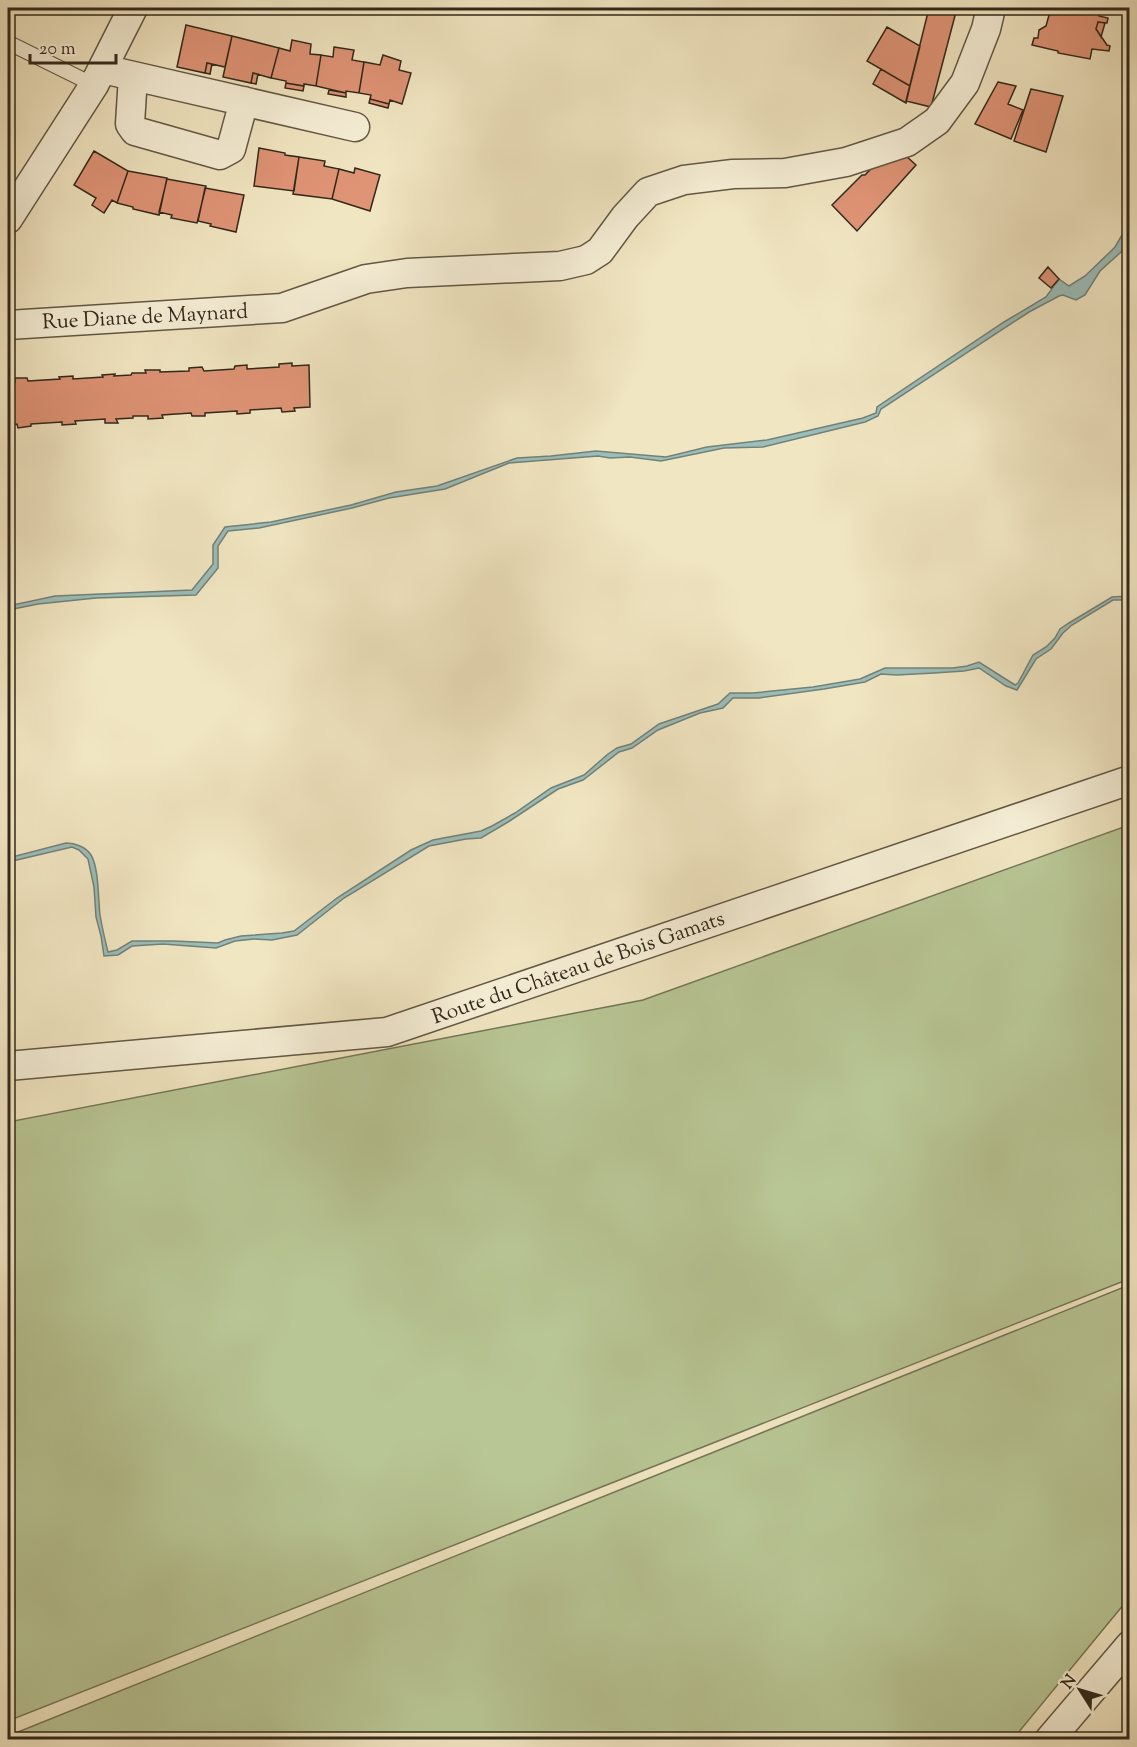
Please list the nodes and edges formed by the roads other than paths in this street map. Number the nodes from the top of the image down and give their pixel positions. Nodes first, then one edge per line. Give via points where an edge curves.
1 (133, 8) edge
2 (991, 8) edge
3 (8, 45) edge
4 (133, 76) junction
5 (99, 77) junction
6 (244, 101) junction
7 (355, 127) dead end
8 (8, 219) edge
9 (8, 325) edge
10 (1130, 780) edge
11 (8, 1066) edge
12 (1130, 1645) edge
13 (1048, 1740) edge

1 - 5 street
2 - 9 street, Rue Diane de Maynard via 965,83 937,121 907,142 846,162 784,173 684,180 648,192 600,250 586,260 560,266 366,279 282,308
3 - 5 lane
4 - 5 street
4 - 6 street
4 - 6 street via 130,124 135,131 220,155 231,149
5 - 8 street
6 - 7 street
10 - 11 street, Route du Château de Bois Gamats via 387,1032
12 - 13 street

